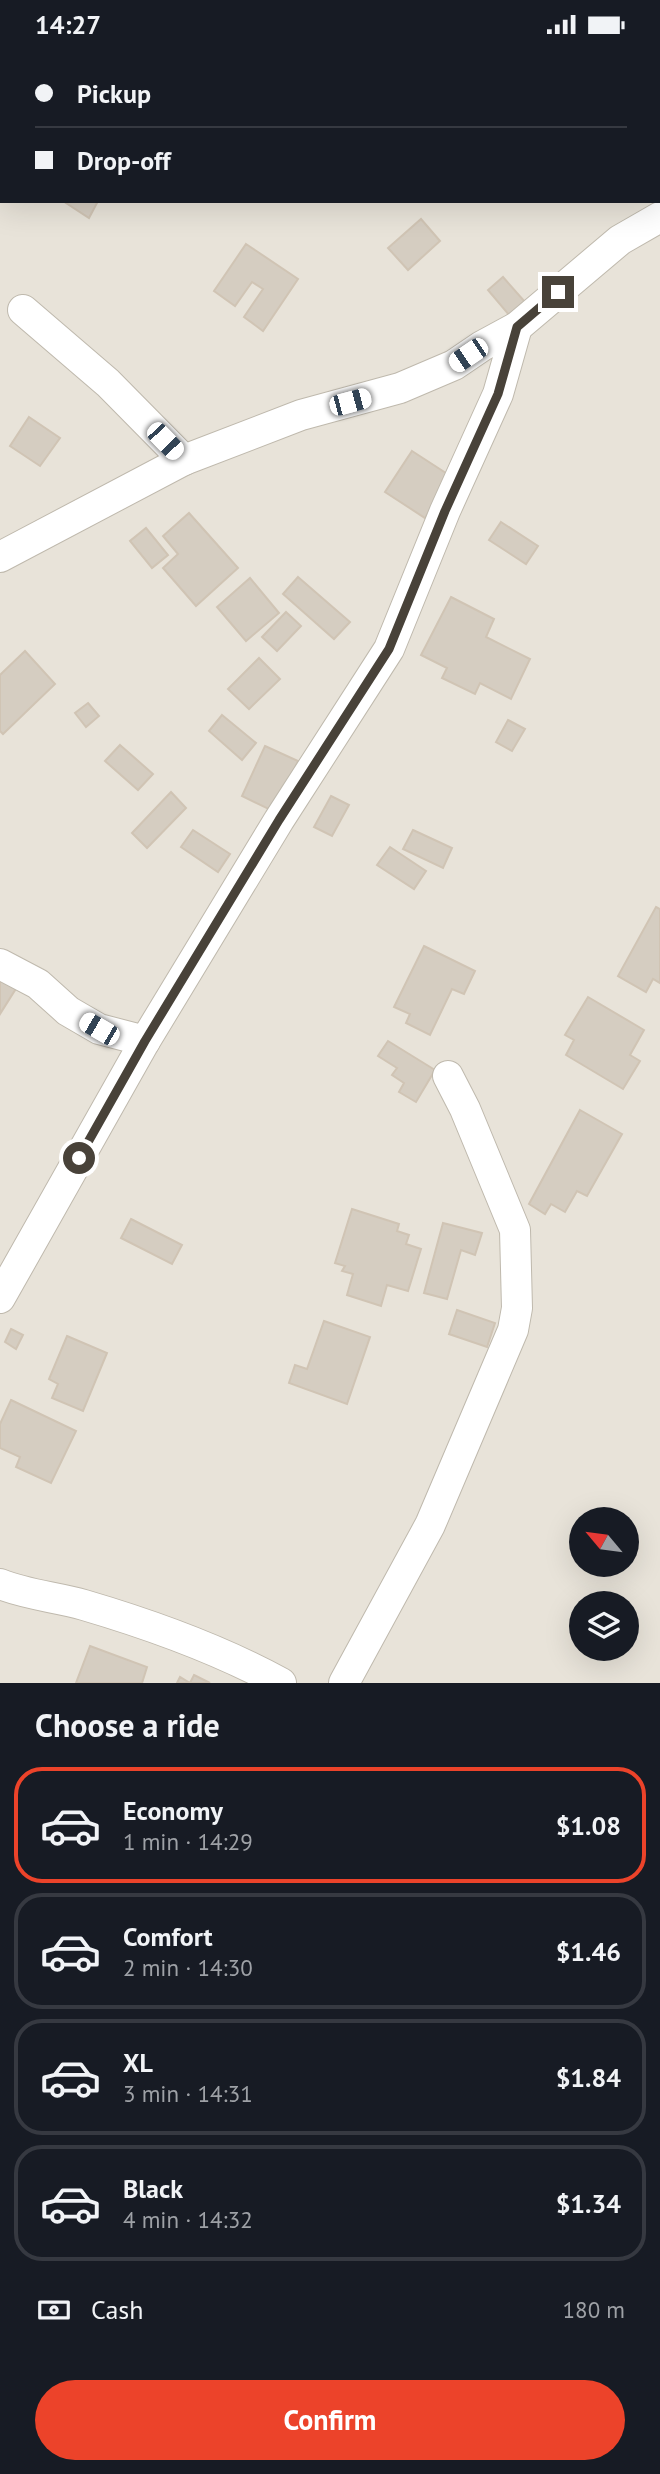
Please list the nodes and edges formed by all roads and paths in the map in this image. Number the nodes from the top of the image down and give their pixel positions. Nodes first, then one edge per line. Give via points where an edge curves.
1 (660, 216) edge
2 (23, 310) dead end
3 (517, 327) junction
4 (184, 460) junction
5 (0, 557) edge
6 (0, 964) edge
7 (145, 1041) junction
8 (448, 1076) dead end
9 (0, 1298) edge
10 (0, 1584) edge
11 (281, 1683) edge
12 (344, 1683) edge

1 - 3 street via 620,240
2 - 4 street via 108,383
3 - 4 street via 454,365 400,388 301,415
3 - 7 street via 498,394 389,649
4 - 5 street
6 - 7 street via 38,984 68,1011 99,1029
7 - 9 street
8 - 12 street via 515,1230 517,1308 513,1330 430,1525
10 - 11 street via 83,1605 202,1645

